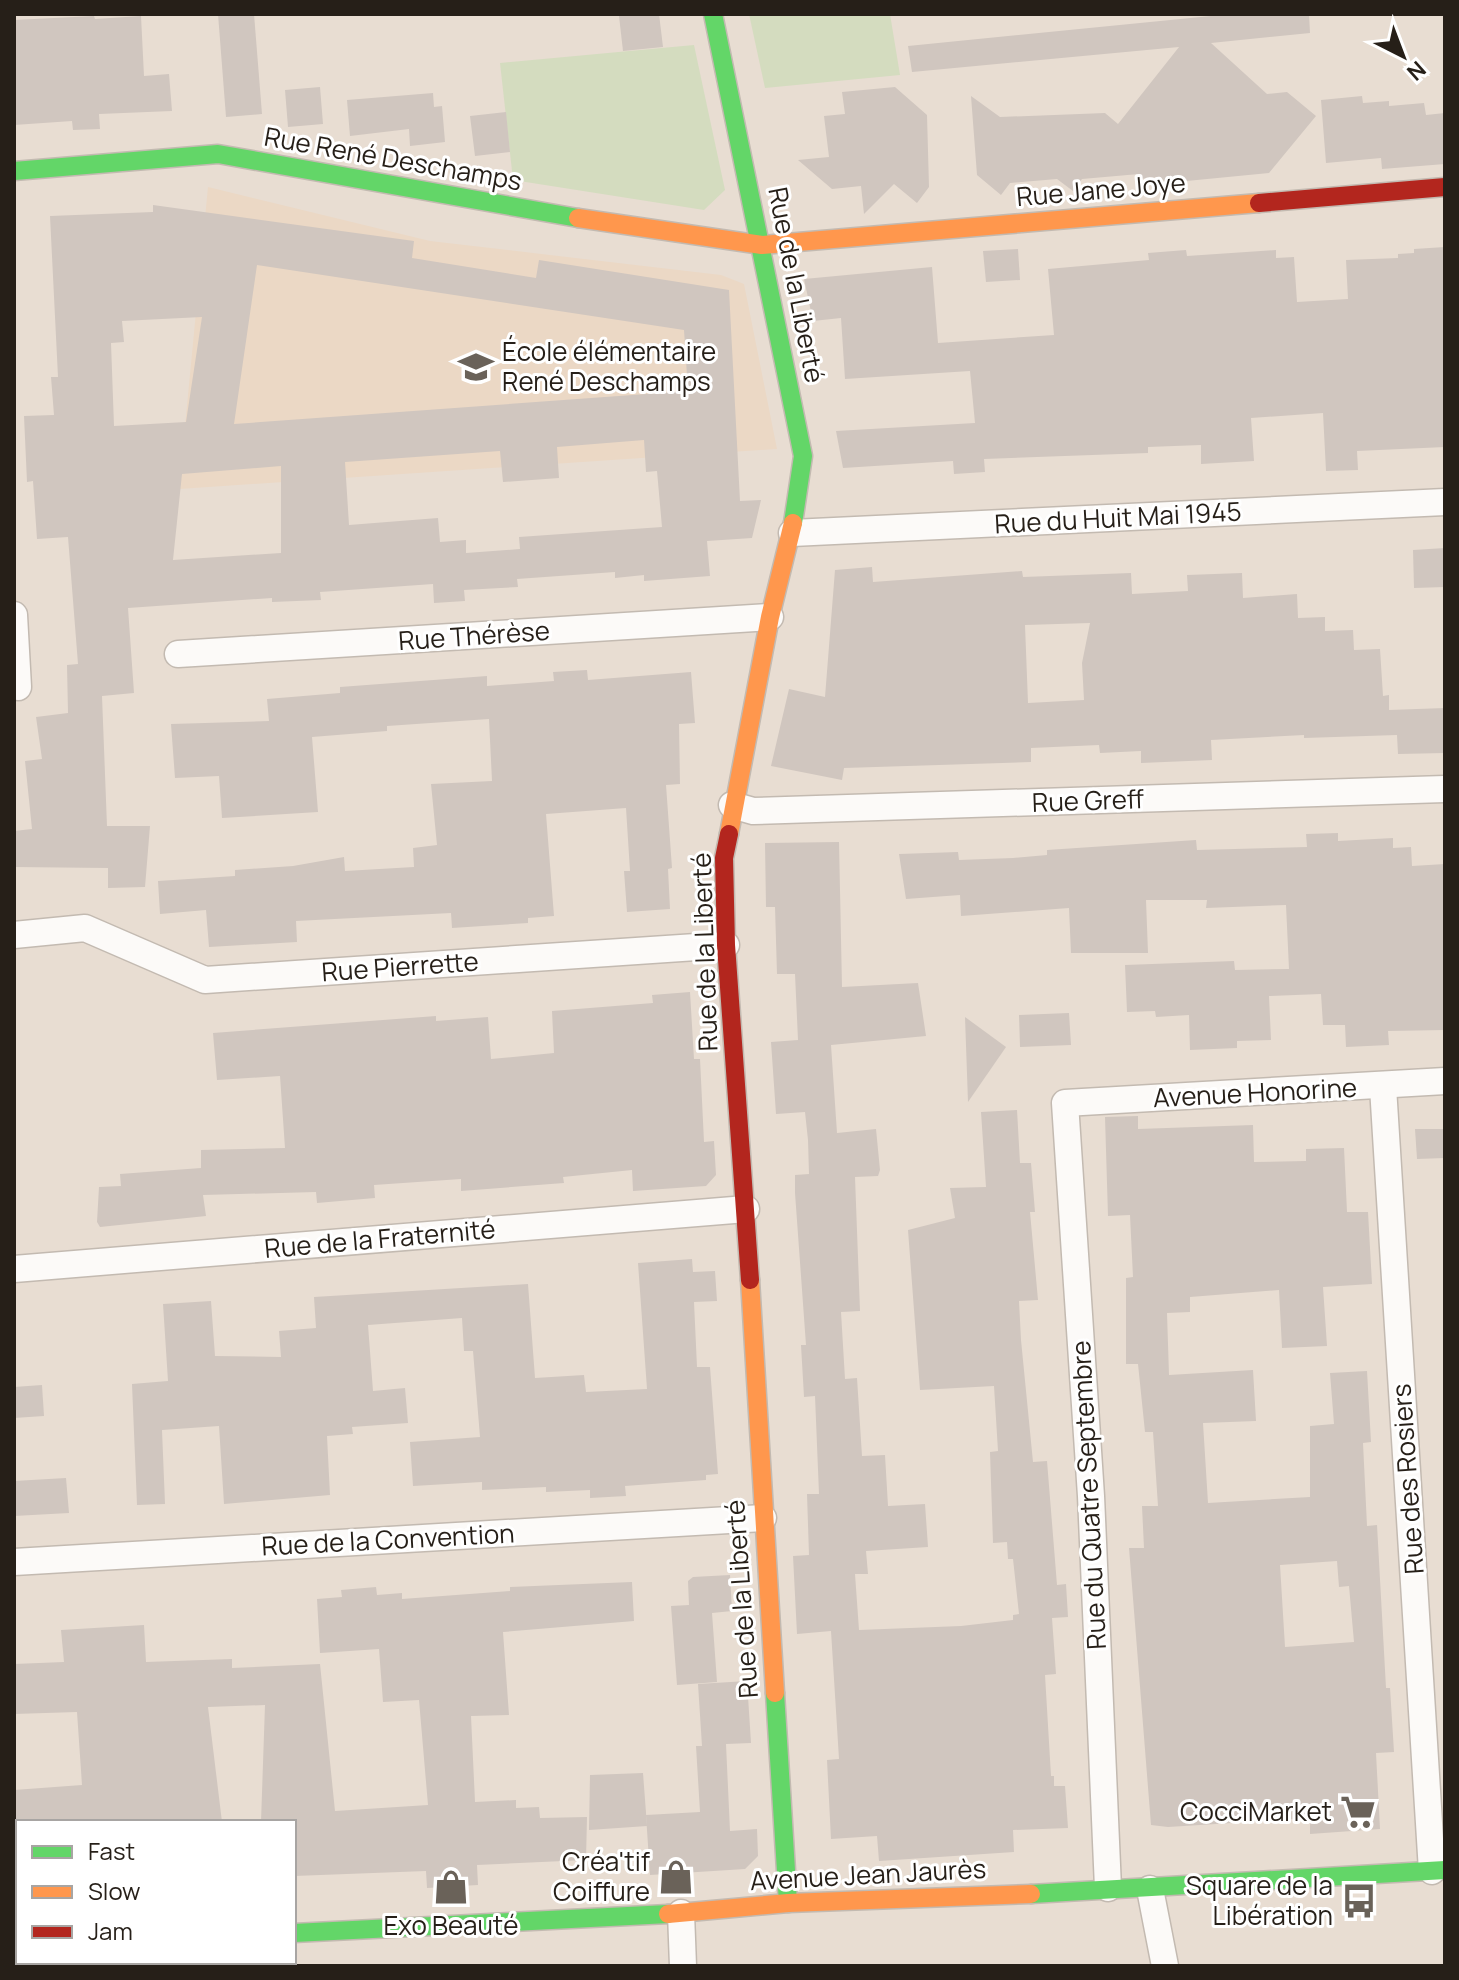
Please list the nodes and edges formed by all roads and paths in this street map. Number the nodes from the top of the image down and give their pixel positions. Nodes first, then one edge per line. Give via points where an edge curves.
1 (713, 14) edge
2 (14, 171) edge
3 (1445, 187) edge
4 (762, 245) junction
5 (1445, 502) edge
6 (792, 533) junction
7 (14, 615) edge
8 (770, 617) junction
9 (178, 654) dead end
10 (18, 687) dead end
11 (1445, 789) edge
12 (732, 805) junction
13 (14, 935) edge
14 (726, 945) junction
15 (1445, 1081) edge
16 (1383, 1087) junction
17 (1065, 1103) joint
18 (746, 1209) junction
19 (14, 1269) edge
20 (763, 1518) junction
21 (14, 1562) edge
22 (1439, 1870) edge
23 (1108, 1888) junction
24 (1150, 1889) junction
25 (788, 1903) junction
26 (681, 1913) junction
27 (296, 1933) edge
28 (683, 1966) edge
29 (1165, 1966) edge

1 - 4 street, Rue de la Liberté
2 - 4 street, Rue René Deschamps via 218,154 521,210
3 - 4 street, Rue Jane Joye
4 - 6 street, Rue de la Liberté via 803,456
5 - 6 street, Rue du Huit Mai 1945
6 - 8 street, Rue de la Liberté
7 - 10 street
8 - 9 street, Rue Thérèse
8 - 12 street, Rue de la Liberté
11 - 12 street, Rue Greff via 753,811
12 - 14 street, Rue de la Liberté via 724,858
13 - 14 street, Rue Pierrette via 85,928 205,980
14 - 18 street, Rue de la Liberté
15 - 16 street, Avenue Honorine
16 - 17 street, Avenue Honorine
16 - 22 street, Rue des Rosiers
17 - 23 street, Rue du Quatre Septembre via 1091,1496
18 - 19 street, Rue de la Fraternité
18 - 20 street, Rue de la Liberté
20 - 21 street, Rue de la Convention
20 - 25 street, Rue de la Liberté
22 - 24 street, Avenue Jean Jaurès
23 - 24 street, Avenue Jean Jaurès
23 - 25 street, Avenue Jean Jaurès
24 - 29 street
25 - 26 street, Avenue Jean Jaurès
26 - 27 street, Avenue Jean Jaurès
26 - 28 street

